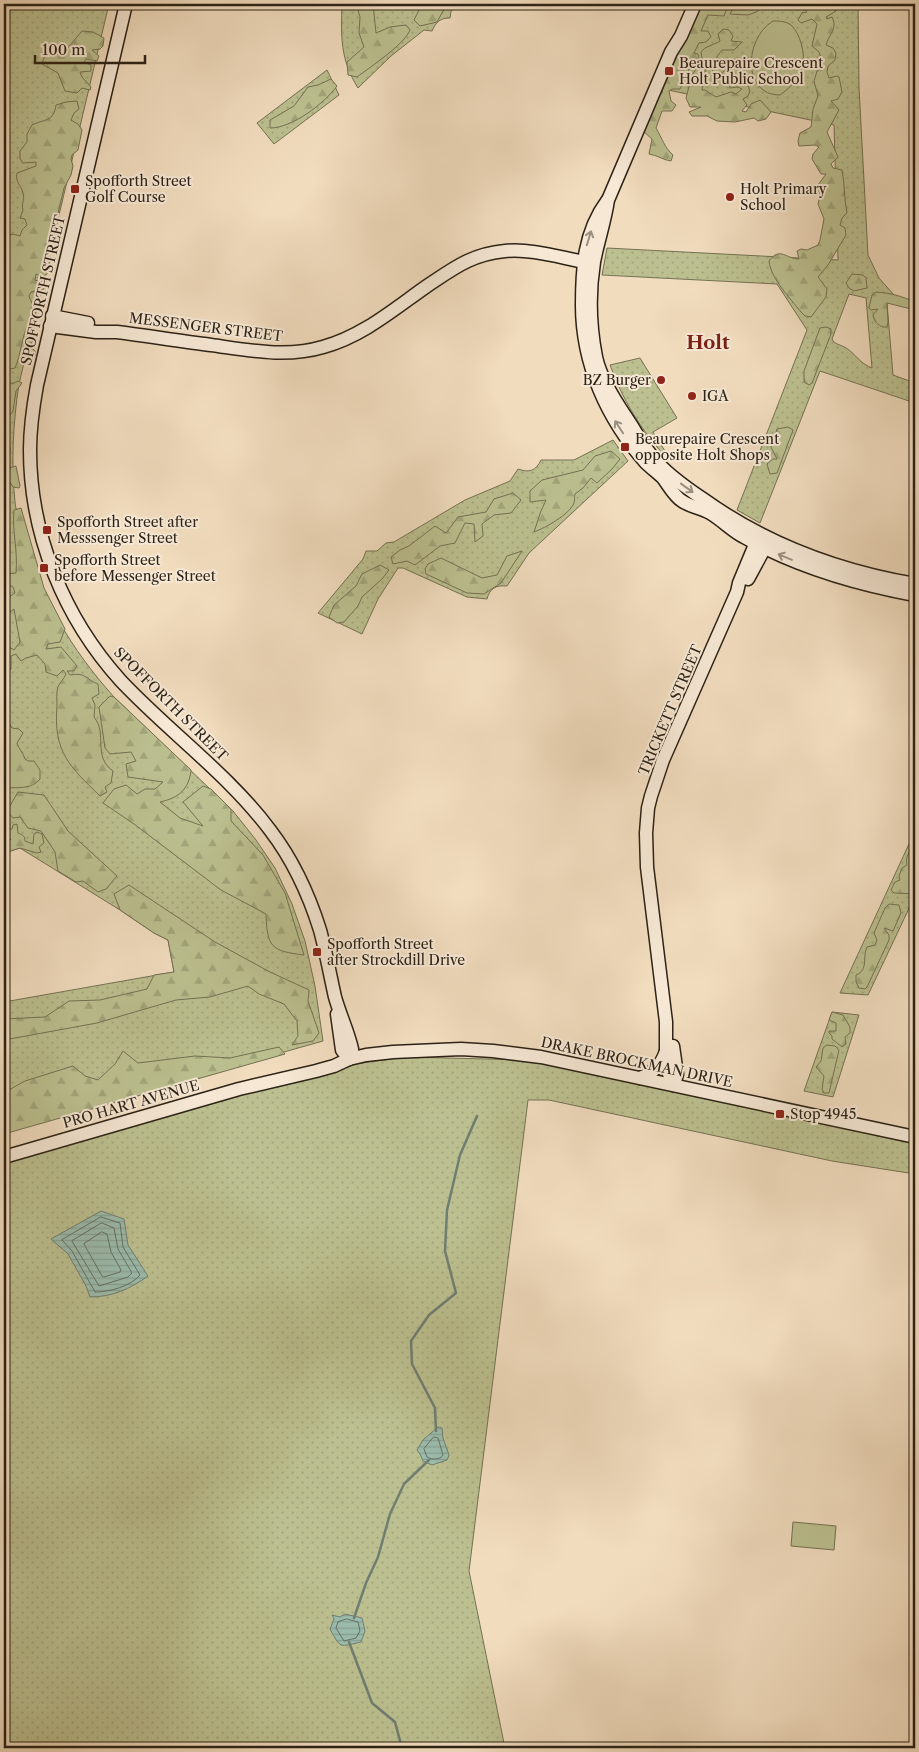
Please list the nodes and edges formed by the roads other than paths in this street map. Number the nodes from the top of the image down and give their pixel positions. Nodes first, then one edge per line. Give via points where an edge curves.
1 (126, 4) edge
2 (695, 4) edge
3 (687, 12) edge
4 (588, 263) junction
5 (51, 321) junction
6 (762, 540) junction
7 (915, 584) edge
8 (915, 595) edge
9 (670, 1050) junction
10 (349, 1059) junction
11 (640, 1078) junction
12 (674, 1086) junction
13 (697, 1090) junction
14 (915, 1137) edge
15 (4, 1157) edge

1 - 5 street, SPOFFORTH STREET
2 - 3 street
3 - 4 street via 608,200 592,226
4 - 5 street, MESSENGER STREET via 508,251 471,258 365,330 344,340 303,351 264,352 117,332 84,322
4 - 6 street via 597,359 616,402 646,450 673,477
5 - 10 street, SPOFFORTH STREET via 36,385 30,451 36,514 61,590 88,638 122,681 237,790 288,856 320,931 336,999 340,1046
6 - 7 street via 852,571
8 -> 6 street via 833,575 791,560
6 - 9 street, TRICKETT STREET via 746,584 737,592 663,760 650,802 646,833 647,867
9 - 11 street via 659,1067
9 - 12 street, TRICKETT STREET via 677,1074
9 - 13 street via 683,1074
10 - 11 street, DRAKE BROCKMAN DRIVE via 393,1052 489,1050
10 - 15 street, PRO HART AVENUE via 334,1066 267,1081
11 - 12 street, DRAKE BROCKMAN DRIVE
12 - 13 street, DRAKE BROCKMAN DRIVE
13 - 14 street, DRAKE BROCKMAN DRIVE

